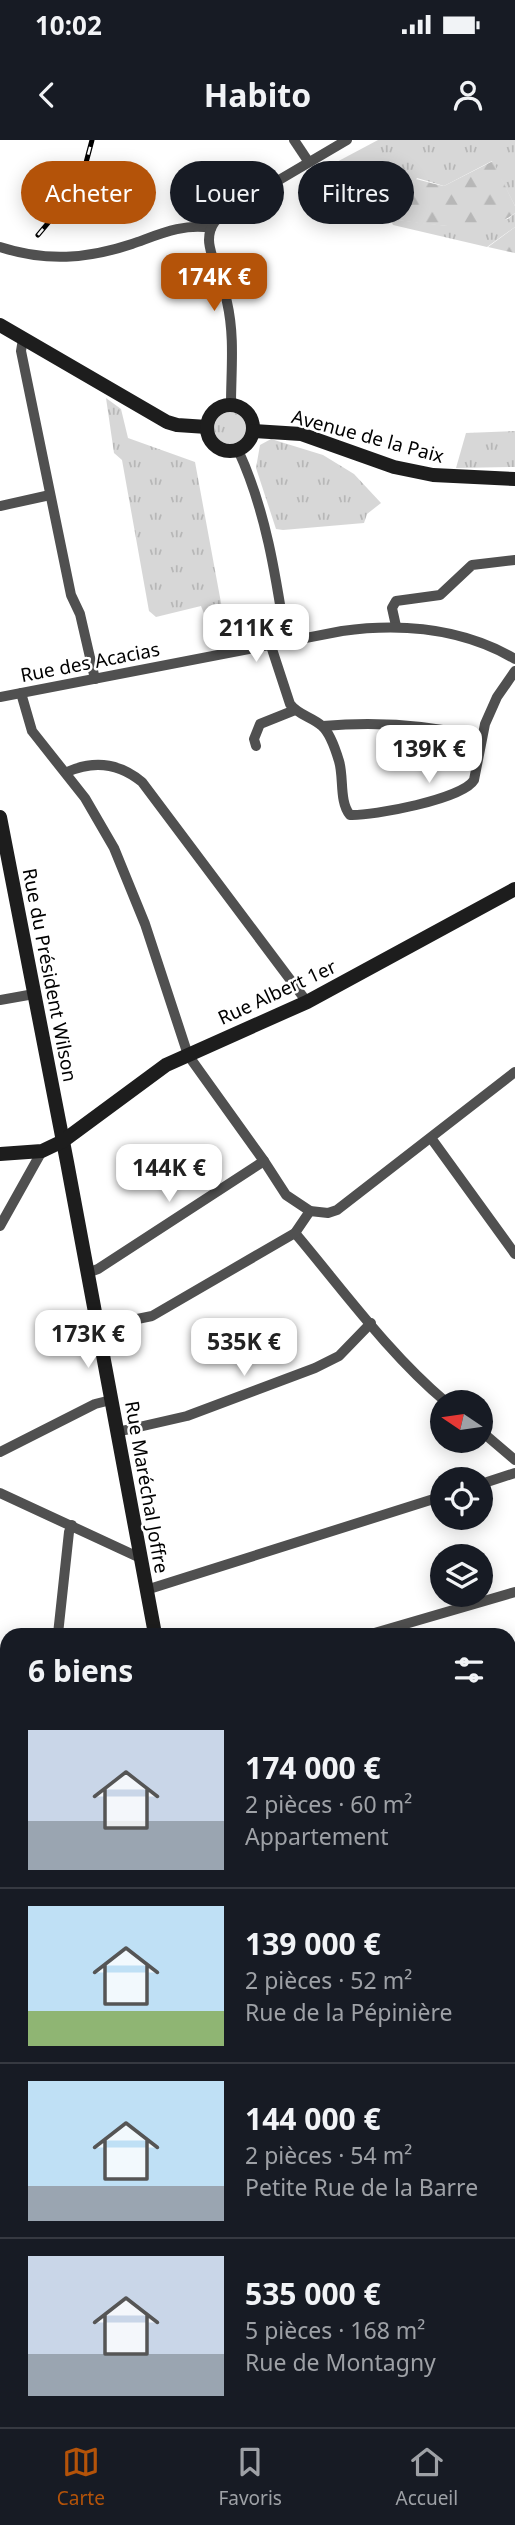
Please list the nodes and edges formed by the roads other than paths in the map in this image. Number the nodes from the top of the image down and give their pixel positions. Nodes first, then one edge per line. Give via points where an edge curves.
1 (294, 140) edge
2 (347, 140) edge
3 (308, 161) joint
4 (298, 167) edge
5 (211, 228) junction
6 (0, 247) edge
7 (0, 325) edge
8 (23, 339) junction
9 (231, 405) junction
10 (207, 427) junction
11 (253, 431) junction
12 (238, 450) junction
13 (515, 479) edge
14 (50, 495) junction
15 (0, 506) edge
16 (515, 559) edge
17 (396, 626) junction
18 (286, 642) junction
19 (271, 646) junction
20 (515, 647) edge
21 (496, 649) junction
22 (515, 659) edge
23 (515, 671) edge
24 (95, 679) junction
25 (21, 693) junction
26 (0, 698) edge
27 (295, 710) junction
28 (323, 726) junction
29 (481, 737) junction
30 (256, 746) dead end
31 (67, 772) junction
32 (0, 817) edge
33 (515, 889) edge
34 (34, 994) junction
35 (0, 1000) edge
36 (307, 1002) junction
37 (188, 1055) junction
38 (512, 1079) edge
39 (430, 1138) junction
40 (63, 1141) junction
41 (42, 1150) junction
42 (0, 1154) edge
43 (264, 1161) junction
44 (310, 1211) junction
45 (0, 1226) edge
46 (295, 1233) junction
47 (515, 1254) edge
48 (87, 1273) junction
49 (371, 1323) junction
50 (98, 1327) junction
51 (432, 1390) edge
52 (111, 1400) junction
53 (117, 1432) junction
54 (494, 1442) edge
55 (0, 1452) edge
56 (515, 1460) edge
57 (515, 1473) edge
58 (493, 1480) edge
59 (0, 1493) edge
60 (430, 1500) edge
61 (72, 1525) junction
62 (140, 1556) junction
63 (146, 1590) junction
64 (515, 1592) edge
65 (59, 1628) edge
66 (154, 1628) edge
67 (392, 1628) edge

1 - 3 street
2 - 3 street
4 - 5 street via 228,210
5 - 6 street via 184,227 84,257 50,258
5 - 9 street via 209,245 233,331
7 - 8 main road
8 - 10 main road via 172,424
8 - 14 street
9 - 10 main road via 214,411
9 - 11 main road via 248,413
10 - 12 main road via 216,447
11 - 12 main road via 248,443
11 - 13 main road, Avenue de la Paix via 301,434 394,467 433,475
12 - 18 street via 265,529
14 - 15 street
14 - 24 street
16 - 17 street via 472,565 440,595 396,601 392,608
17 - 18 street, Rue des Acacias
17 - 21 street, Rue des Acacias via 445,632
18 - 19 street, Rue des Acacias
19 - 24 street, Rue des Acacias
19 - 27 street
20 - 21 street
21 - 22 street, Rue des Acacias
23 - 29 street via 490,711
24 - 25 street, Rue des Acacias
25 - 26 street, Rue des Acacias
25 - 31 street via 32,731
27 - 28 street
27 - 30 street via 260,724
28 - 29 street via 405,725
28 - 29 street via 338,760 350,815 384,811 470,787
31 - 36 street via 89,765 112,766 142,782
31 - 37 street via 122,865
32 - 34 main road, Rue du Président Wilson
33 - 36 main road, Rue Albert 1er
34 - 35 street
34 - 40 main road, Rue du Président Wilson
36 - 37 main road, Rue Albert 1er
37 - 40 main road, Rue Albert 1er via 157,1070
37 - 43 street
38 - 39 street
39 - 44 street via 337,1210
39 - 47 street
40 - 41 main road, Rue Albert 1er
40 - 48 main road, Rue Maréchal Joffre
41 - 42 main road, Rue Albert 1er
41 - 45 street
43 - 44 street via 286,1195
43 - 48 street
44 - 46 street
46 - 49 street
46 - 50 street via 152,1316
48 - 50 main road, Rue Maréchal Joffre
49 - 51 street
49 - 53 street via 339,1356 314,1368 187,1416
50 - 52 main road, Rue Maréchal Joffre
52 - 53 main road, Rue Maréchal Joffre
52 - 55 street
53 - 62 main road, Rue Maréchal Joffre
54 - 56 street
57 - 58 street
59 - 61 street
60 - 63 street
61 - 62 street
61 - 65 street
62 - 63 main road, Rue Maréchal Joffre
63 - 66 main road, Rue Maréchal Joffre
64 - 67 street

